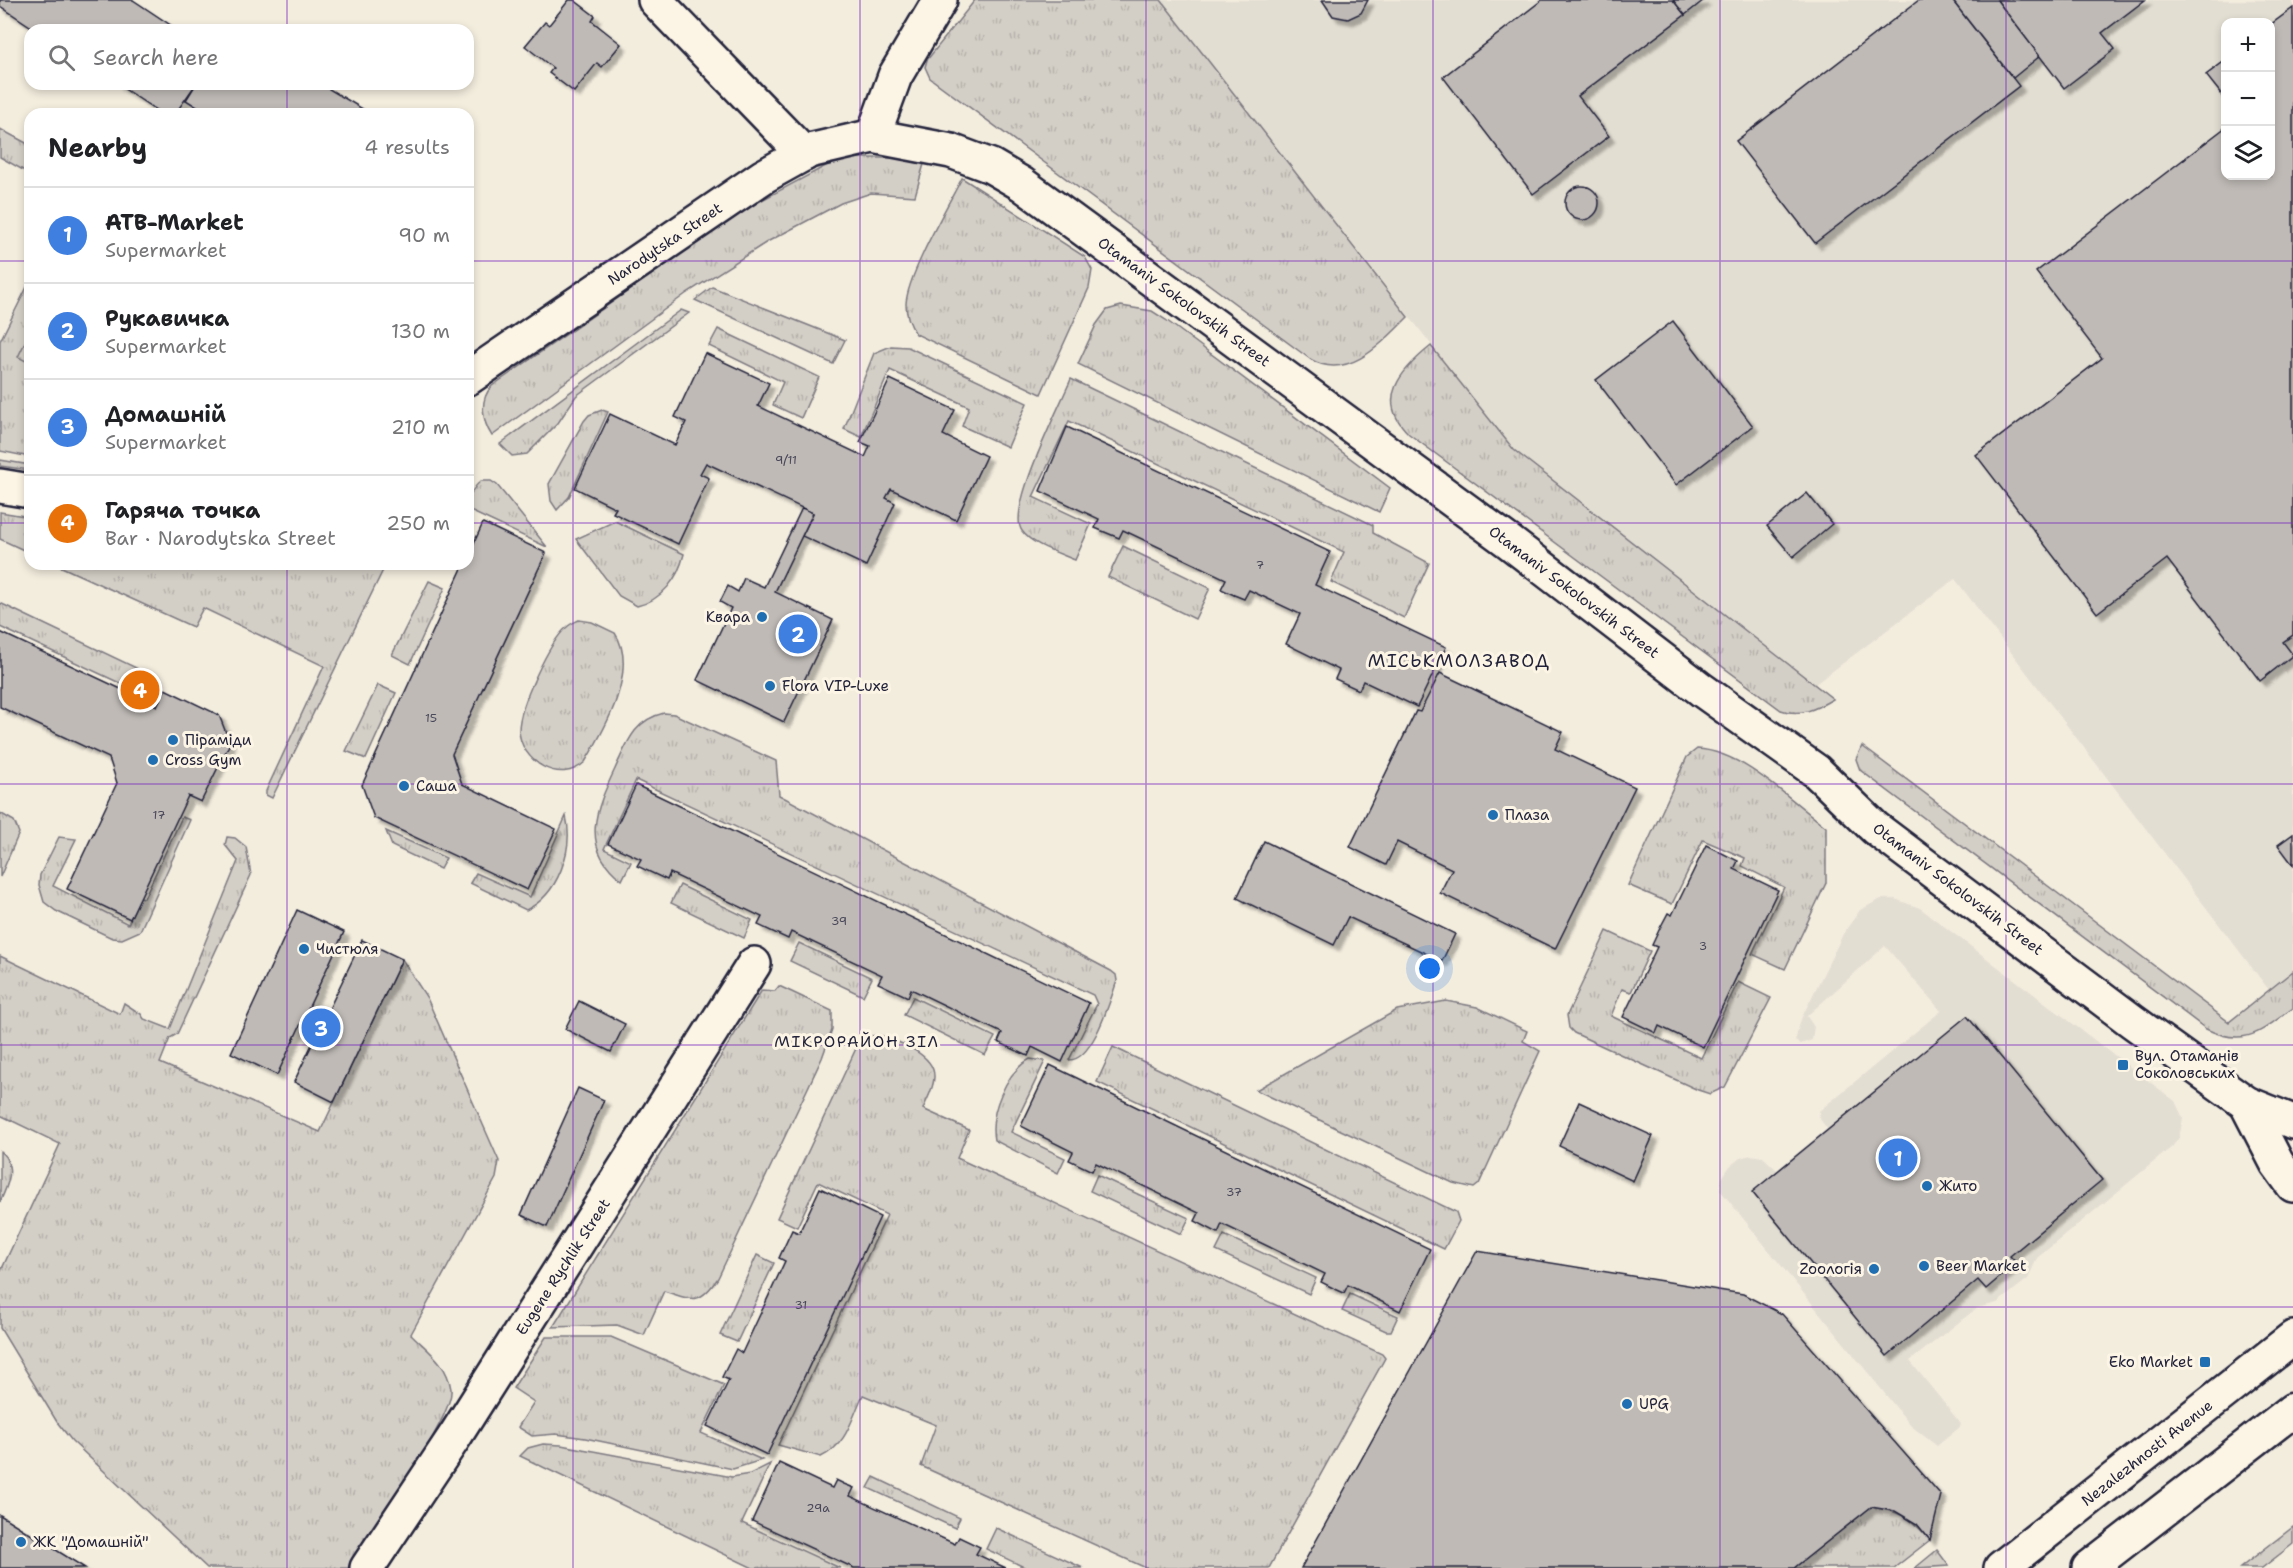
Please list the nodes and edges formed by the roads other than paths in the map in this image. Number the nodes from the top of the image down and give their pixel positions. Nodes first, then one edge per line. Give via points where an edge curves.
1 (655, 0) edge
2 (940, 0) edge
3 (873, 136) junction
4 (804, 154) junction
5 (474, 374) edge
6 (0, 486) edge
7 (24, 489) edge
8 (754, 964) dead end
9 (2246, 1103) junction
10 (2293, 1122) edge
11 (2293, 1185) edge
12 (2293, 1338) edge
13 (2293, 1411) edge
14 (367, 1568) edge
15 (2001, 1568) edge
16 (2089, 1568) edge

1 - 4 street
2 - 3 street via 895,76
3 - 4 street, Narodytska Street
3 - 9 street, Otamaniv Sokolovskih Street via 951,150 1022,184 1816,771 1875,828
4 - 5 street, Narodytska Street via 764,176
6 - 7 street
8 - 14 street, Eugene Rychlik Street
9 - 10 street, Otamaniv Sokolovskih Street
9 - 11 street, Otamaniv Sokolovskih Street
12 - 15 street, Nezalezhnosti Avenue
13 - 16 street

